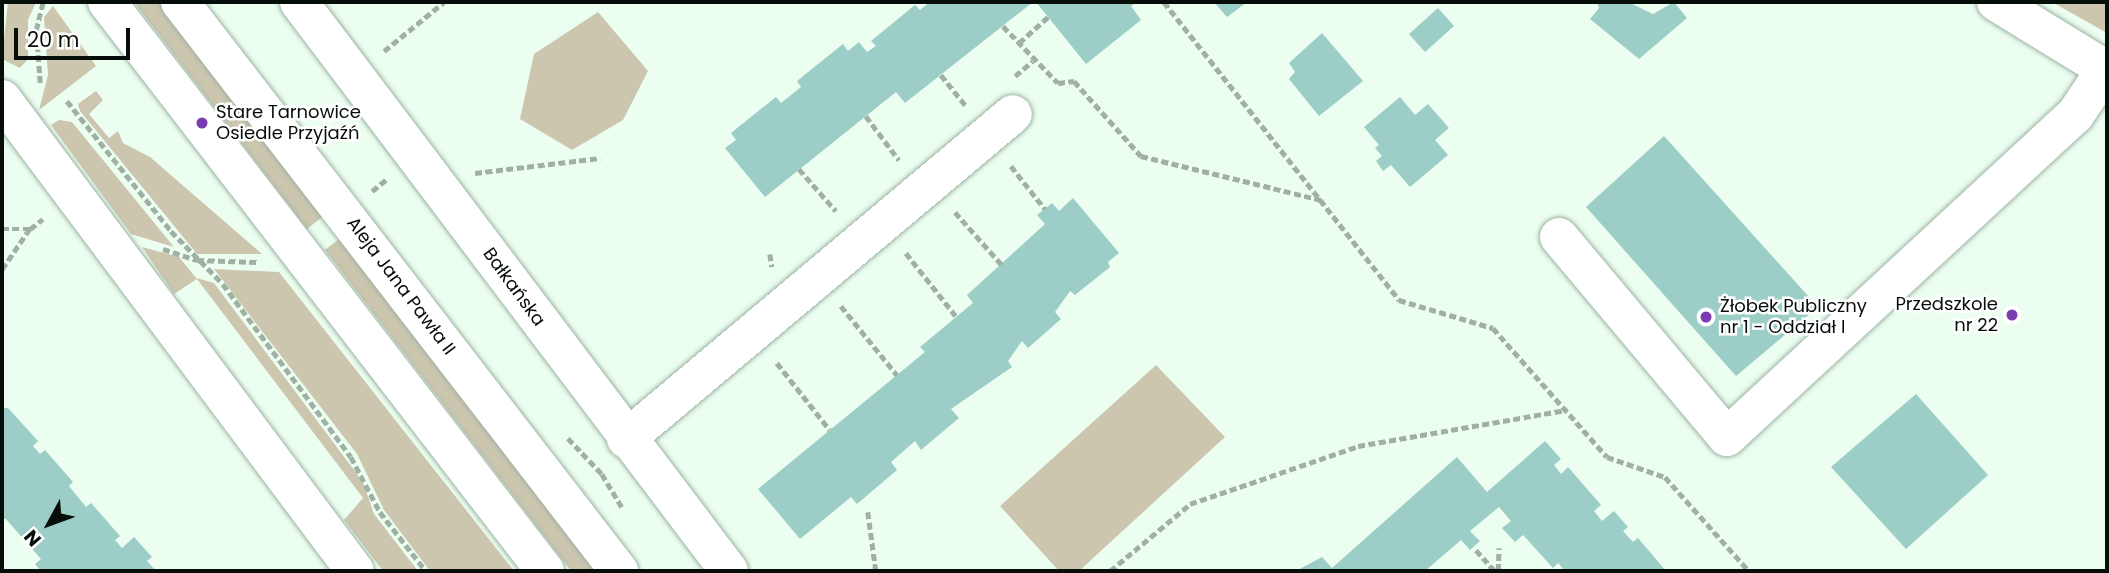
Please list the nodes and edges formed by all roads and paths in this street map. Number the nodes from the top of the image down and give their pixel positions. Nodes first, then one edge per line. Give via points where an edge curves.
1 (43, 2) edge
2 (107, 2) edge
3 (180, 2) edge
4 (299, 2) edge
5 (444, 2) edge
6 (1164, 2) edge
7 (1996, 2) edge
8 (1048, 17) dead end
9 (1003, 26) dead end
10 (1019, 43) junction
11 (372, 60) dead end
12 (2106, 69) edge
13 (941, 75) dead end
14 (67, 101) dead end
15 (8, 107) edge
16 (971, 112) dead end
17 (1013, 114) dead end
18 (866, 116) dead end
19 (600, 158) dead end
20 (1008, 163) dead end
21 (904, 166) dead end
22 (799, 169) dead end
23 (399, 170) dead end
24 (461, 175) dead end
25 (363, 198) dead end
26 (1322, 200) junction
27 (953, 208) dead end
28 (1045, 208) dead end
29 (841, 217) dead end
30 (2, 229) edge
31 (1559, 237) dead end
32 (903, 249) dead end
33 (771, 254) dead end
34 (199, 260) junction
35 (267, 263) dead end
36 (1003, 266) dead end
37 (2, 270) edge
38 (773, 274) dead end
39 (838, 303) dead end
40 (956, 317) dead end
41 (772, 357) dead end
42 (897, 375) dead end
43 (1567, 410) junction
44 (830, 430) dead end
45 (626, 439) junction
46 (867, 512) dead end
47 (1499, 548) dead end
48 (1476, 550) dead end
49 (355, 571) edge
50 (426, 571) edge
51 (545, 571) edge
52 (619, 571) edge
53 (729, 571) edge
54 (876, 571) edge
55 (1110, 571) edge
56 (1497, 571) edge
57 (1749, 571) edge

1 - 15 path via 36,30 40,86
2 - 51 street
3 - 52 street, Aleja Jana Pawła II
4 - 45 street, Bałkańska
5 - 11 path
6 - 26 path
7 - 12 street
8 - 10 path
9 - 10 path
10 - 26 path via 1058,83 1074,80 1141,156
12 - 31 street via 2075,116 1727,437
13 - 16 path
14 - 34 path
15 - 49 street
17 - 45 street
18 - 21 path
19 - 24 path
20 - 28 path
22 - 29 path
23 - 25 path
26 - 43 path via 1399,300 1493,328
27 - 36 path
30 - 37 path via 30,229
32 - 40 path
33 - 38 path
34 - 35 path
34 - 50 path via 351,457 380,512
39 - 42 path
41 - 44 path
43 - 55 path via 1358,446 1190,504
43 - 57 path via 1607,457 1665,477
45 - 53 street, Bałkańska
46 - 54 path
47 - 56 path
48 - 56 path

